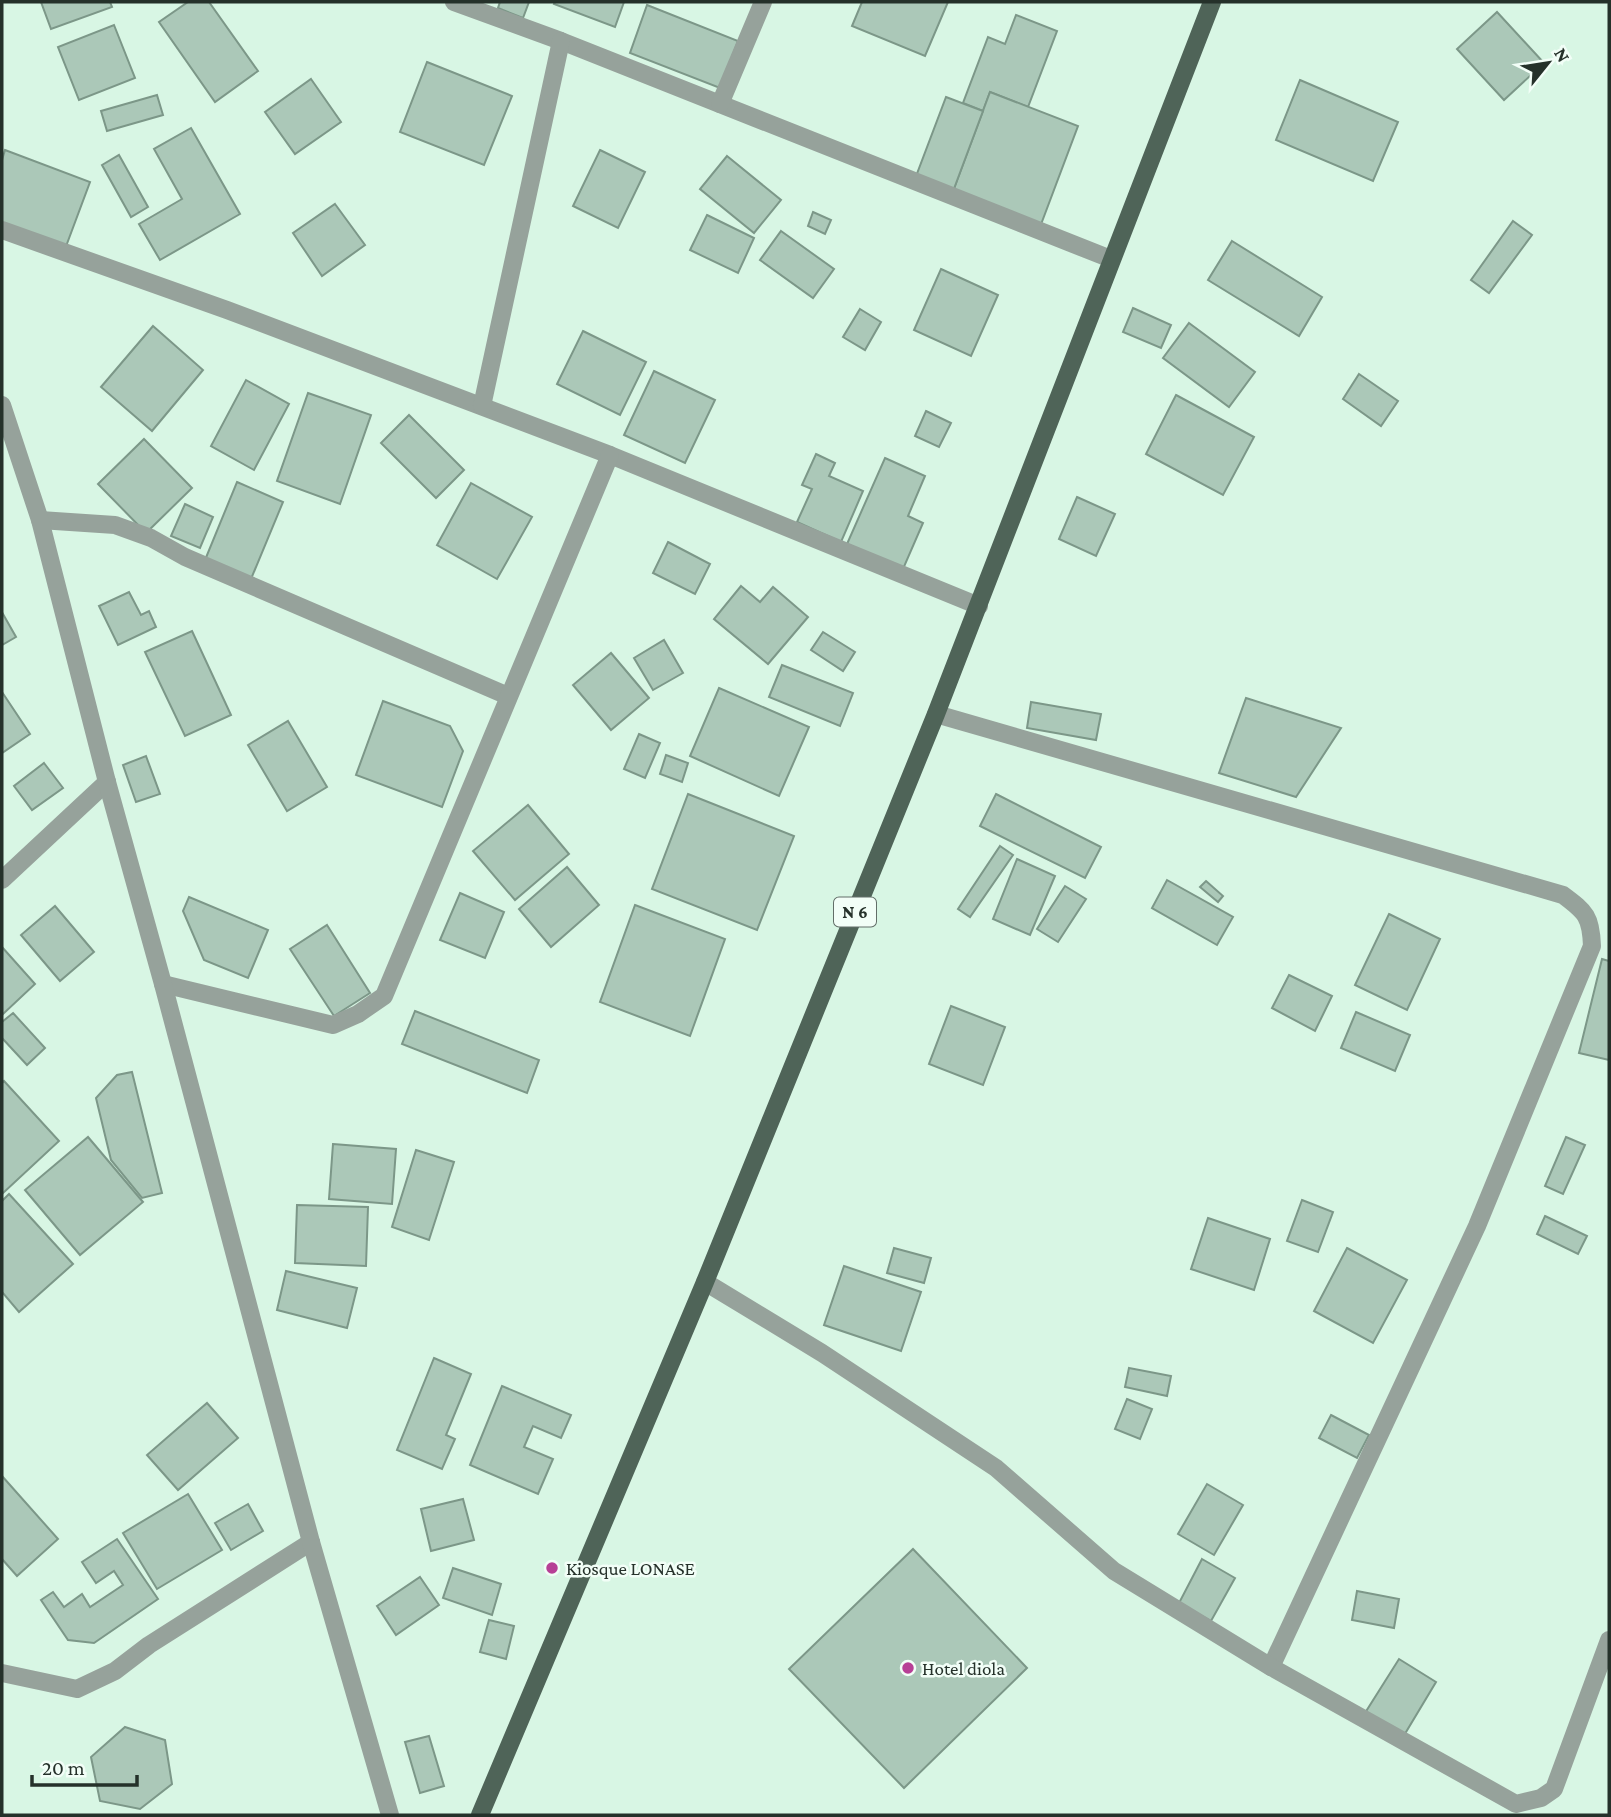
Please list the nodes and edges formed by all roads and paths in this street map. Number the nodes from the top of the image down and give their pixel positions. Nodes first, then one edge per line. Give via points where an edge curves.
1 (454, 2) edge
2 (764, 2) edge
3 (1212, 2) edge
4 (561, 41) junction
5 (720, 104) junction
6 (2, 230) edge
7 (1111, 260) junction
8 (2, 405) edge
9 (482, 406) junction
10 (610, 454) junction
11 (40, 520) junction
12 (979, 606) junction
13 (508, 696) junction
14 (936, 714) junction
15 (107, 782) junction
16 (2, 880) edge
17 (163, 984) junction
18 (705, 1282) junction
19 (311, 1542) junction
20 (1609, 1640) edge
21 (1271, 1667) junction
22 (2, 1672) edge
23 (390, 1815) edge
24 (480, 1815) edge

1 - 4 street
2 - 5 street
3 - 7 main road, N 6
4 - 5 street
4 - 9 street
5 - 7 street
6 - 9 street
7 - 12 main road, N 6
8 - 11 street
9 - 10 street
10 - 12 street
10 - 13 street
11 - 13 street via 115,526 151,538 185,557
11 - 15 street
12 - 14 main road, N 6
13 - 17 street via 384,996 333,1025
14 - 18 main road, N 6
14 - 21 street via 1563,895 1583,909 1592,927 1592,946 1477,1226
15 - 16 street
15 - 17 street
17 - 19 street
18 - 21 street via 996,1468 1114,1571
18 - 24 main road, N 6
19 - 22 street via 115,1671 77,1689
19 - 23 street
20 - 21 street via 1554,1789 1517,1804

